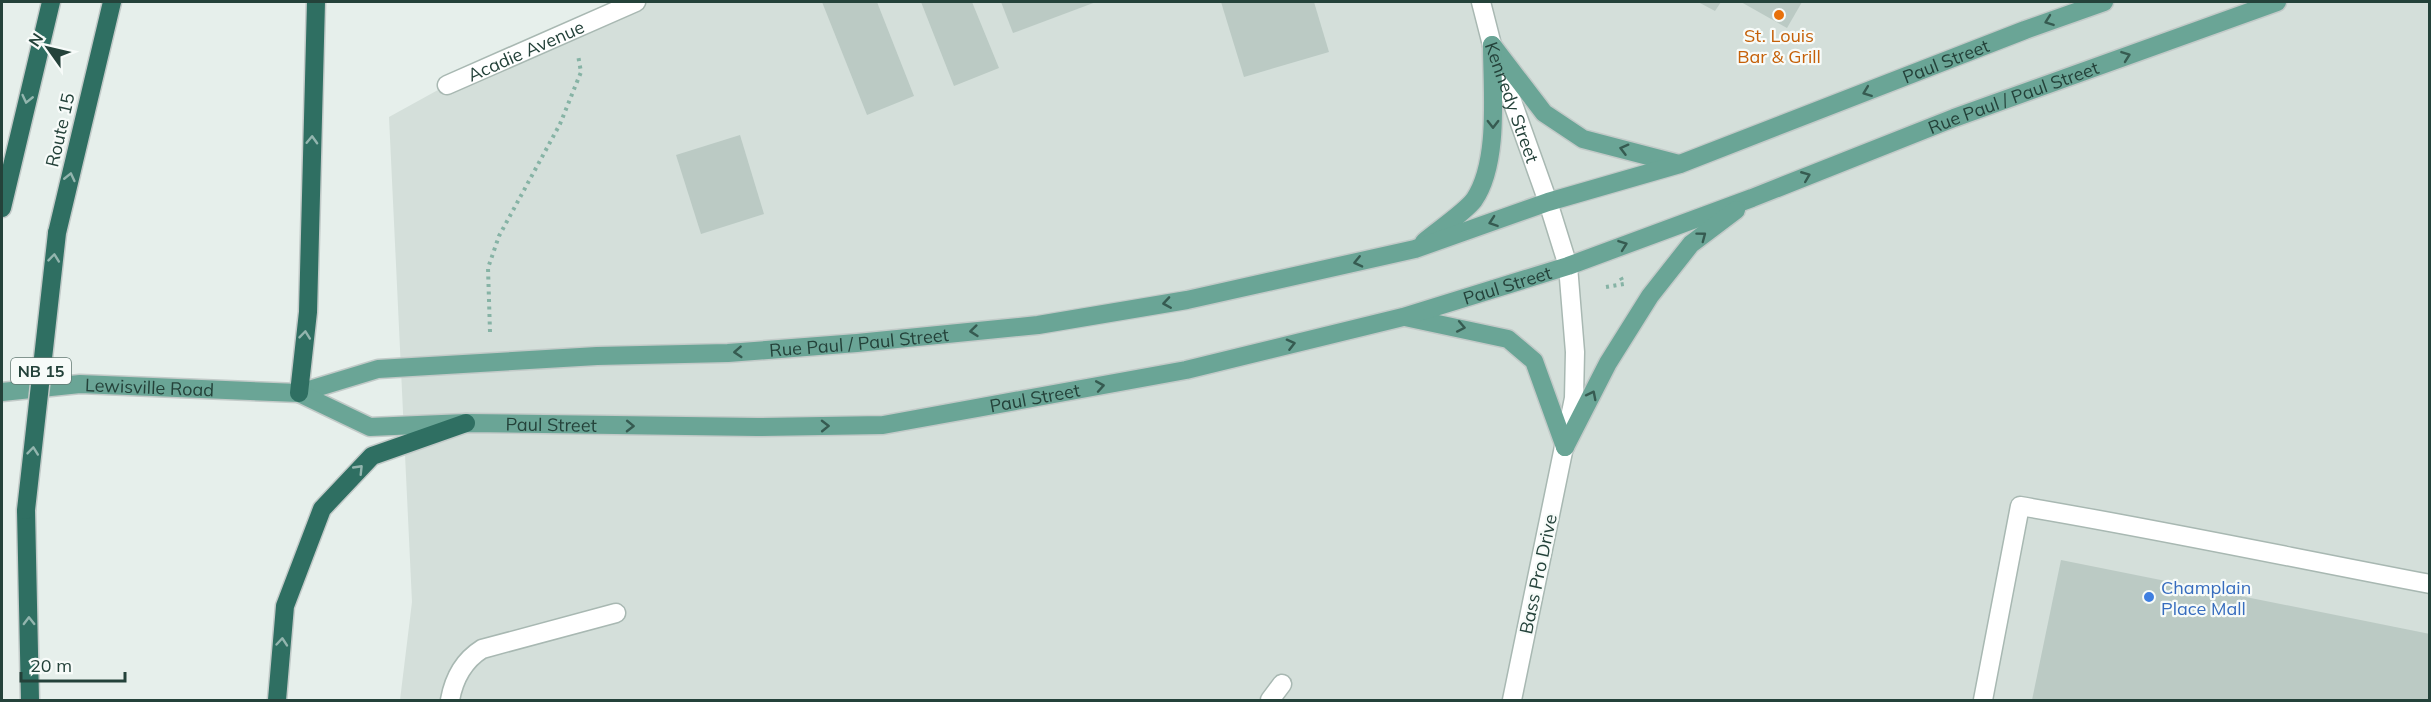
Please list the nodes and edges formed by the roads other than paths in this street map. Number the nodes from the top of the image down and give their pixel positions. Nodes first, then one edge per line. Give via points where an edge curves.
1 (51, 2) edge
2 (112, 2) edge
3 (316, 2) edge
4 (636, 2) edge
5 (1481, 2) edge
6 (2104, 2) edge
7 (2277, 2) edge
8 (1492, 45) junction
9 (447, 85) dead end
10 (1680, 164) junction
11 (1752, 198) junction
12 (1548, 202) junction
13 (2, 208) edge
14 (1415, 249) junction
15 (1568, 266) junction
16 (1403, 317) junction
17 (2, 392) edge
18 (299, 393) junction
19 (466, 423) junction
20 (1565, 447) junction
21 (2430, 584) edge
22 (616, 613) dead end
23 (1282, 684) dead end
24 (30, 700) edge
25 (277, 700) edge
26 (450, 700) edge
27 (1270, 700) edge
28 (1512, 700) edge
29 (1983, 700) edge

1 -> 13 highway
24 -> 2 highway, Route 15 / NB 15, bridge via 26,510 57,233
18 -> 3 highway via 308,312
4 - 9 street, Acadie Avenue
5 - 8 street, Kennedy Street
6 -> 10 main road, Paul Street
11 -> 7 main road, Rue Paul / Paul Street via 1954,118
10 -> 8 main road via 1583,139 1544,113
8 - 12 street, Kennedy Street
8 -> 14 main road via 1493,134 1487,168 1473,200
10 - 12 main road, Paul Street
15 -> 11 main road, Paul Street
20 -> 11 main road via 1608,363 1650,296 1691,244
12 -> 14 main road, Paul Street
12 - 15 street, Kennedy Street
14 -> 18 main road, Rue Paul / Paul Street via 1187,300 1038,324 728,353 378,369
15 - 16 main road, Paul Street
15 - 20 street, Bass Pro Drive via 1575,352 1574,398
19 -> 16 main road, Paul Street via 883,425 1186,370
16 -> 20 main road via 1508,339 1534,361
17 - 18 main road, Lewisville Road via 80,384
18 - 19 main road, Paul Street via 370,427
25 -> 19 highway via 285,606 322,508 372,456
20 - 28 street, Bass Pro Drive
21 - 29 street via 2020,506
22 - 26 street via 482,649 462,667
23 - 27 street

